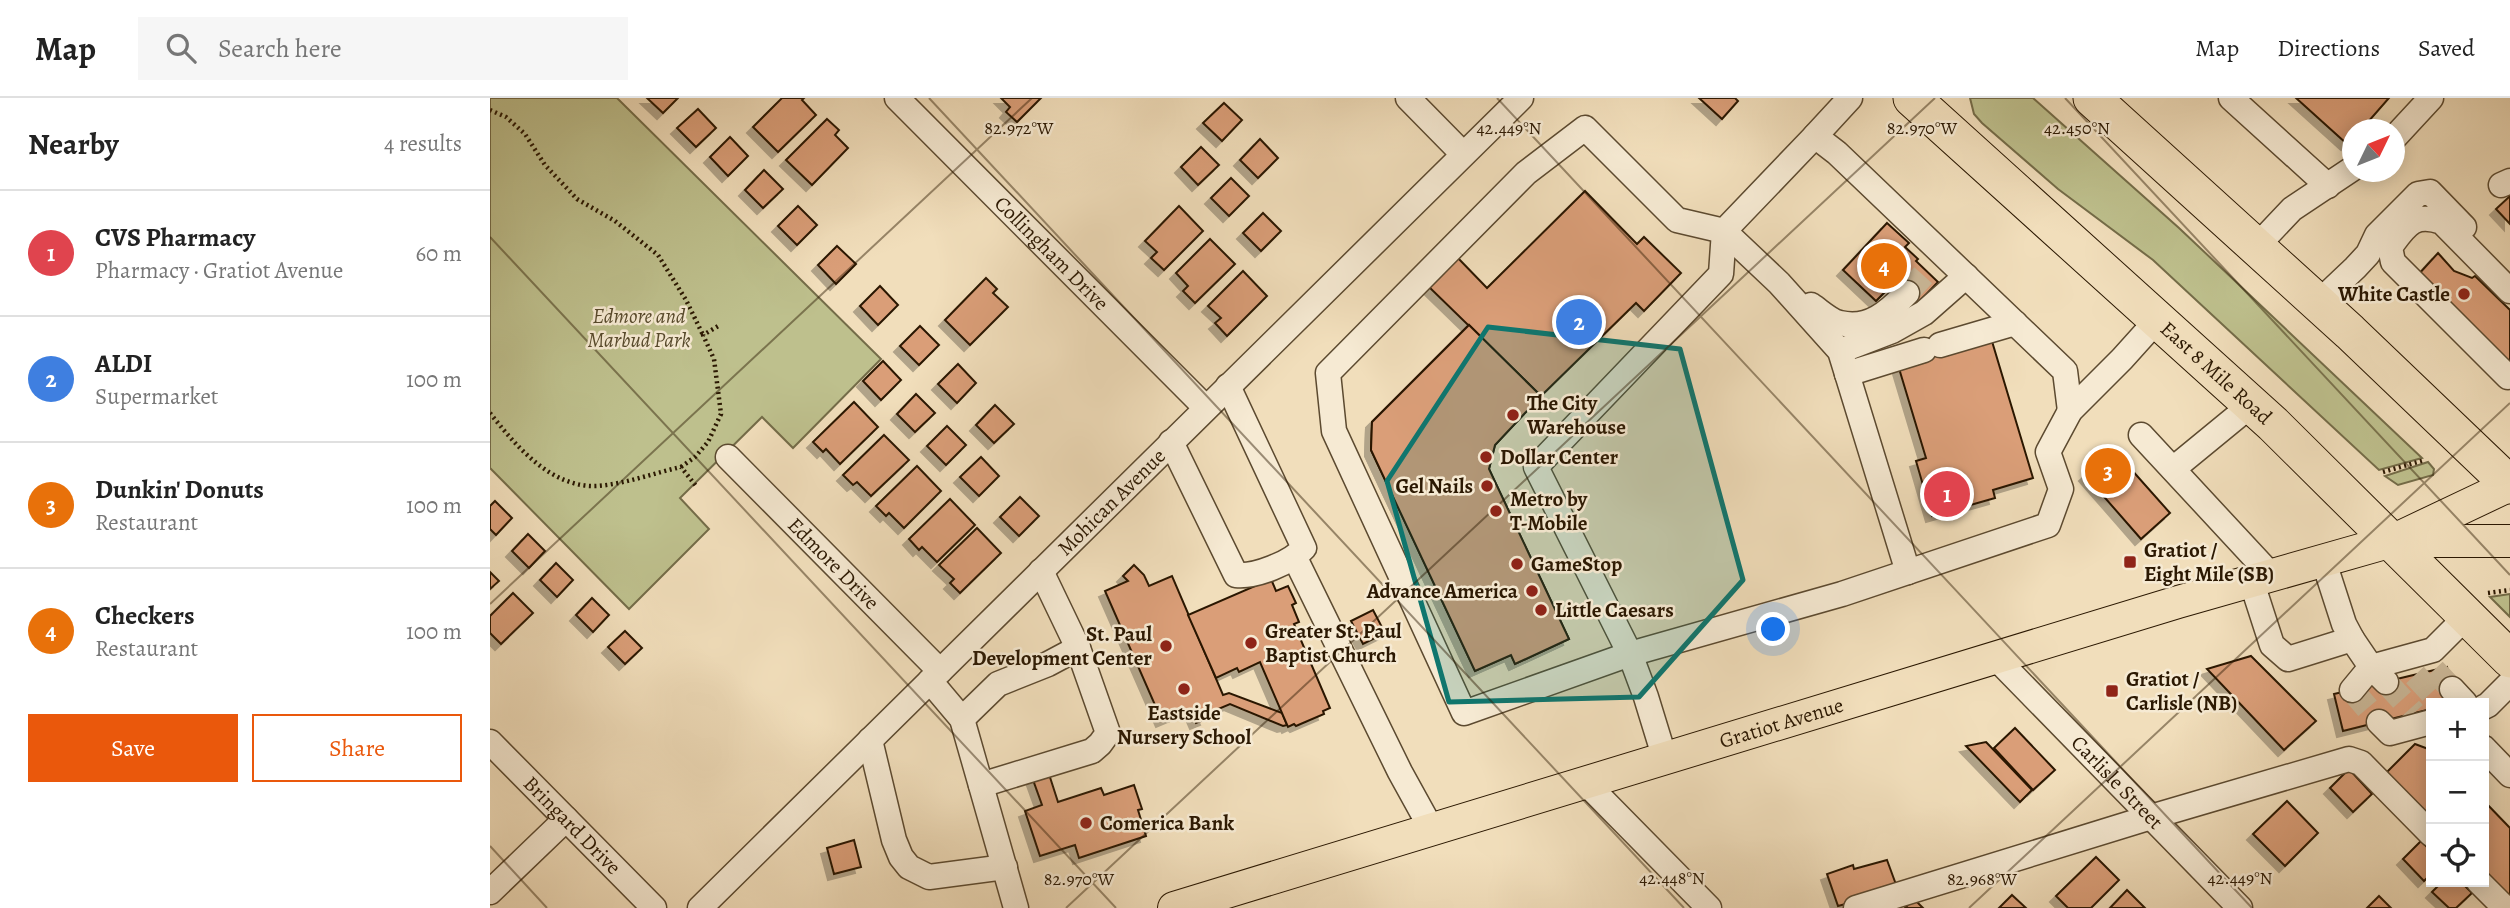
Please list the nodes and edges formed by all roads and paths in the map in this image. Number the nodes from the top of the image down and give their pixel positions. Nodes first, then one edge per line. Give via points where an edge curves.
1 (897, 98) edge
2 (1408, 98) edge
3 (1521, 98) edge
4 (1850, 98) edge
5 (1912, 98) edge
6 (2092, 98) edge
7 (2231, 98) edge
8 (2431, 98) edge
9 (490, 110) edge
10 (1946, 112) edge
11 (2405, 127) edge
12 (1815, 136) junction
13 (1463, 154) junction
14 (2342, 176) edge
15 (2328, 186) junction
16 (1724, 232) junction
17 (2257, 246) junction
18 (2368, 254) junction
19 (2510, 275) edge
20 (1966, 276) junction
21 (1779, 284) junction
22 (2510, 290) edge
23 (1907, 293) tunnel mouth
24 (2318, 303) junction
25 (2158, 319) junction
26 (2015, 323) junction
27 (720, 325) dead end
28 (703, 335) junction
29 (1844, 363) junction
30 (2509, 377) edge
31 (1228, 386) junction
32 (2251, 405) junction
33 (1206, 408) junction
34 (2070, 411) junction
35 (490, 413) edge
36 (2141, 435) dead end
37 (1171, 442) junction
38 (729, 457) dead end
39 (2425, 460) dead end
40 (681, 467) junction
41 (2173, 469) junction
42 (2383, 472) dead end
43 (2510, 485) edge
44 (696, 486) dead end
45 (2392, 541) junction
46 (2510, 541) edge
47 (1295, 558) junction
48 (2323, 559) junction
49 (1041, 571) junction
50 (1909, 572) junction
51 (2260, 577) junction
52 (2510, 590) edge
53 (2477, 605) junction
54 (2351, 639) junction
55 (1078, 648) junction
56 (1630, 654) junction
57 (1995, 657) junction
58 (2510, 659) edge
59 (2379, 675) junction
60 (935, 676) junction
61 (2510, 683) edge
62 (2352, 690) dead end
63 (2489, 704) edge
64 (962, 719) junction
65 (2423, 720) edge
66 (2379, 722) tunnel mouth
67 (870, 740) junction
68 (490, 742) edge
69 (2489, 753) edge
70 (1665, 759) junction
71 (2510, 775) edge
72 (1586, 783) junction
73 (981, 785) junction
74 (2151, 817) junction
75 (566, 819) junction
76 (2426, 829) edge
77 (1432, 830) junction
78 (1005, 867) junction
79 (2484, 887) edge
80 (490, 892) edge
81 (1180, 907) edge
82 (654, 908) edge
83 (701, 908) edge
84 (1016, 908) edge
85 (1709, 908) edge
86 (1856, 908) edge
87 (2240, 908) edge
88 (2505, 908) edge

1 - 33 street, Collingham Drive
2 - 13 street
3 - 13 street, Mohican Avenue
4 - 12 street
5 - 10 highway, East 8 Mile Road
6 - 17 highway
7 - 15 street
8 - 11 street
9 - 28 path via 525,134 545,165 577,199 615,221 658,255
10 - 25 highway, East 8 Mile Road
12 - 16 street
12 - 20 street via 1837,153 1935,263
13 - 31 street, Mohican Avenue
14 - 15 street
15 - 17 street via 2292,209
16 - 21 street
16 - 56 street via 1721,274 1536,467
16 - 56 street via 1677,220 1585,128 1526,173 1328,373 1335,431 1464,713
17 - 24 highway
18 - 19 street via 2377,235 2418,194 2430,192
18 - 24 street
18 - 30 street via 2496,380
20 - 26 street
20 - 29 street via 1924,313
21 - 23 street via 1838,323 1864,324 1884,315
21 - 29 street
22 - 30 street via 2442,222 2431,218 2417,218 2390,247 2393,262
24 - 43 highway
25 - 32 highway, East 8 Mile Road
25 - 34 street
26 - 29 street via 1932,348
26 - 34 street via 2065,371
27 - 28 path
28 - 40 path via 714,359 721,414 708,442
29 - 50 street
31 - 33 street, Mohican Avenue
31 - 47 street via 1304,548
32 - 41 street
32 - 45 highway, East 8 Mile Road
33 - 37 street, Mohican Avenue
34 - 50 street via 2048,452 2061,489 2048,525
35 - 40 path via 514,444 565,481 613,484
36 - 41 street
37 - 47 street via 1236,575 1247,576
37 - 49 street, Mohican Avenue
38 - 60 street, Edmore Drive
39 - 42 path
40 - 44 path
41 - 51 street
43 - 45 main road, Gratiot Avenue
45 - 46 main road, Gratiot Avenue
45 - 48 main road, Gratiot Avenue
45 - 53 highway, East 8 Mile Road
47 - 77 street
48 - 51 main road, Gratiot Avenue
48 - 54 street
49 - 55 street
49 - 60 street, Mohican Avenue
50 - 56 street
51 - 54 street via 2272,645 2288,659
51 - 57 main road, Gratiot Avenue
52 - 53 path
53 - 58 highway, East 8 Mile Road
53 - 59 street via 2417,664
54 - 59 street
55 - 64 street via 998,684
55 - 73 street via 1108,733 1091,751
56 - 70 street
57 - 70 main road, Gratiot Avenue
57 - 74 street, Carlisle Street
59 - 62 street
60 - 64 street, Edmore Drive
60 - 67 street, Mohican Avenue
61 - 63 street
64 - 73 street
65 - 66 street via 2390,733
67 - 78 street via 894,840 909,867 929,877
67 - 83 street, Mohican Avenue
68 - 75 street, Bringard Drive
69 - 71 street
70 - 72 main road, Gratiot Avenue
72 - 77 main road, Gratiot Avenue
72 - 85 street
73 - 78 street
74 - 76 street via 2349,759 2361,764
74 - 86 street
74 - 87 street, Carlisle Street
75 - 80 street
75 - 82 street, Bringard Drive
77 - 81 main road, Gratiot Avenue
78 - 84 street
79 - 88 street

